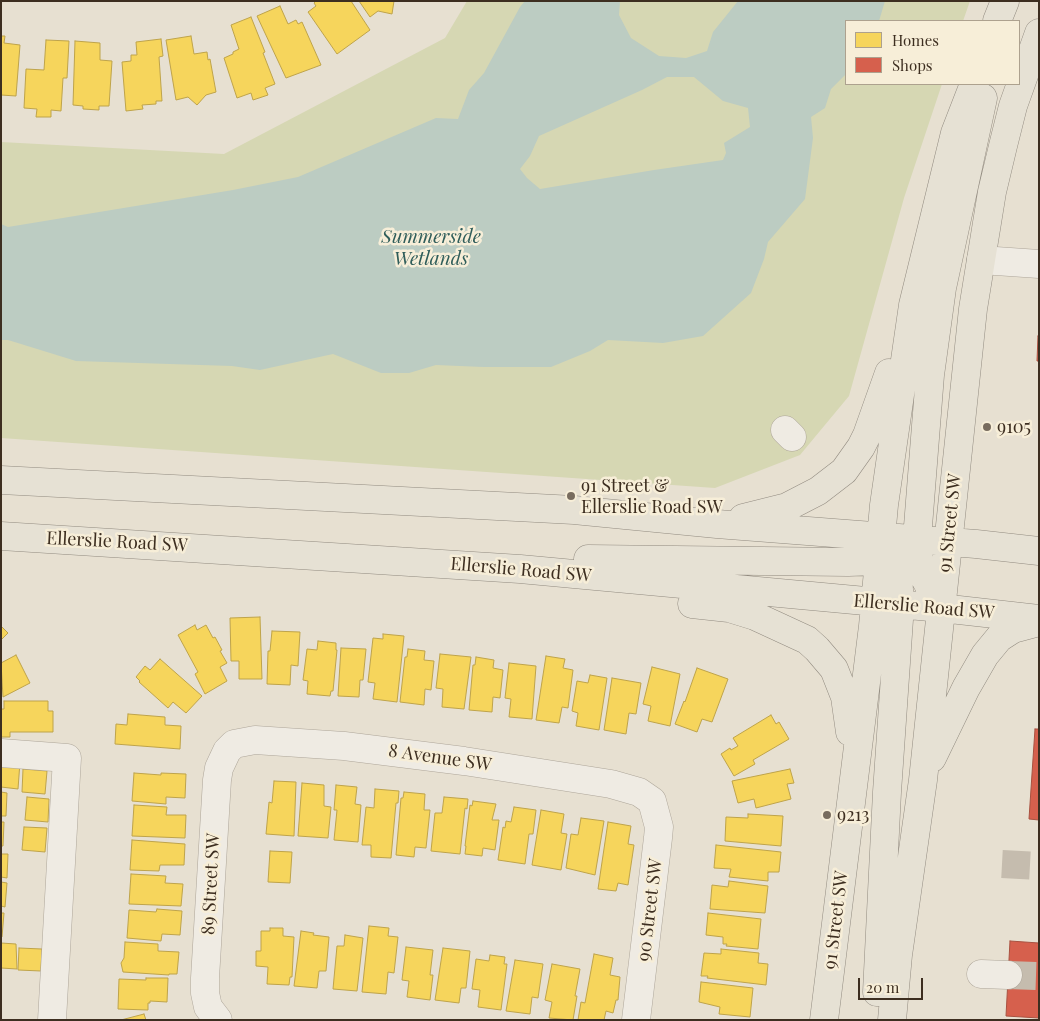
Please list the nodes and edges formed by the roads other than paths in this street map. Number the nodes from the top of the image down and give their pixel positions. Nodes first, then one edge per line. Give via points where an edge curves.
1 (1005, 1) edge
2 (999, 20) edge
3 (1039, 33) edge
4 (974, 85) edge
5 (986, 85) edge
6 (982, 260) junction
7 (1039, 264) edge
8 (913, 305) junction
9 (1, 480) edge
10 (717, 524) junction
11 (1, 536) edge
12 (948, 542) junction
13 (898, 549) junction
14 (1039, 551) edge
15 (311, 555) junction
16 (887, 603) junction
17 (941, 608) junction
18 (1039, 620) edge
19 (227, 751) joint
20 (1, 753) edge
21 (855, 761) junction
22 (923, 780) junction
23 (652, 801) joint
24 (981, 974) dead end
25 (1008, 975) tunnel mouth
26 (216, 1018) edge
27 (52, 1020) edge
28 (636, 1020) edge
29 (824, 1020) edge
30 (880, 1020) edge
31 (892, 1020) edge

1 - 2 main road
3 - 6 main road, 91 Street SW via 1003,146
4 - 8 main road, 91 Street SW via 956,133
5 - 13 main road via 942,288 930,375
6 - 7 street
6 - 12 main road, 91 Street SW via 973,309
8 - 10 main road via 873,420 861,447 844,470 818,491 787,507
8 - 13 main road, 91 Street SW via 893,436
9 - 10 main road via 564,510
10 - 13 main road
11 - 15 main road, Ellerslie Road SW
12 - 13 main road
12 - 14 main road
12 - 17 main road, 91 Street SW
13 - 15 main road via 553,559
13 - 16 main road, 91 Street SW
13 - 17 main road via 920,569
15 - 16 main road, Ellerslie Road SW via 520,569
15 - 21 main road via 729,608 755,616 807,640 834,669 845,697
16 - 17 main road, Ellerslie Road SW
16 - 21 main road, 91 Street SW
16 - 30 main road via 887,792 877,991
17 - 18 main road, Ellerslie Road SW
17 - 22 main road, 91 Street SW
18 - 22 main road via 1006,633 985,655 938,744
19 - 23 street, 8 Avenue SW via 234,744 255,740 405,753 612,784 639,792
19 - 26 street, 89 Street SW via 217,780 205,978 208,1007
20 - 27 street via 67,758
21 - 29 main road, 91 Street SW
22 - 31 main road, 91 Street SW
23 - 28 street, 90 Street SW via 659,827
24 - 25 street

